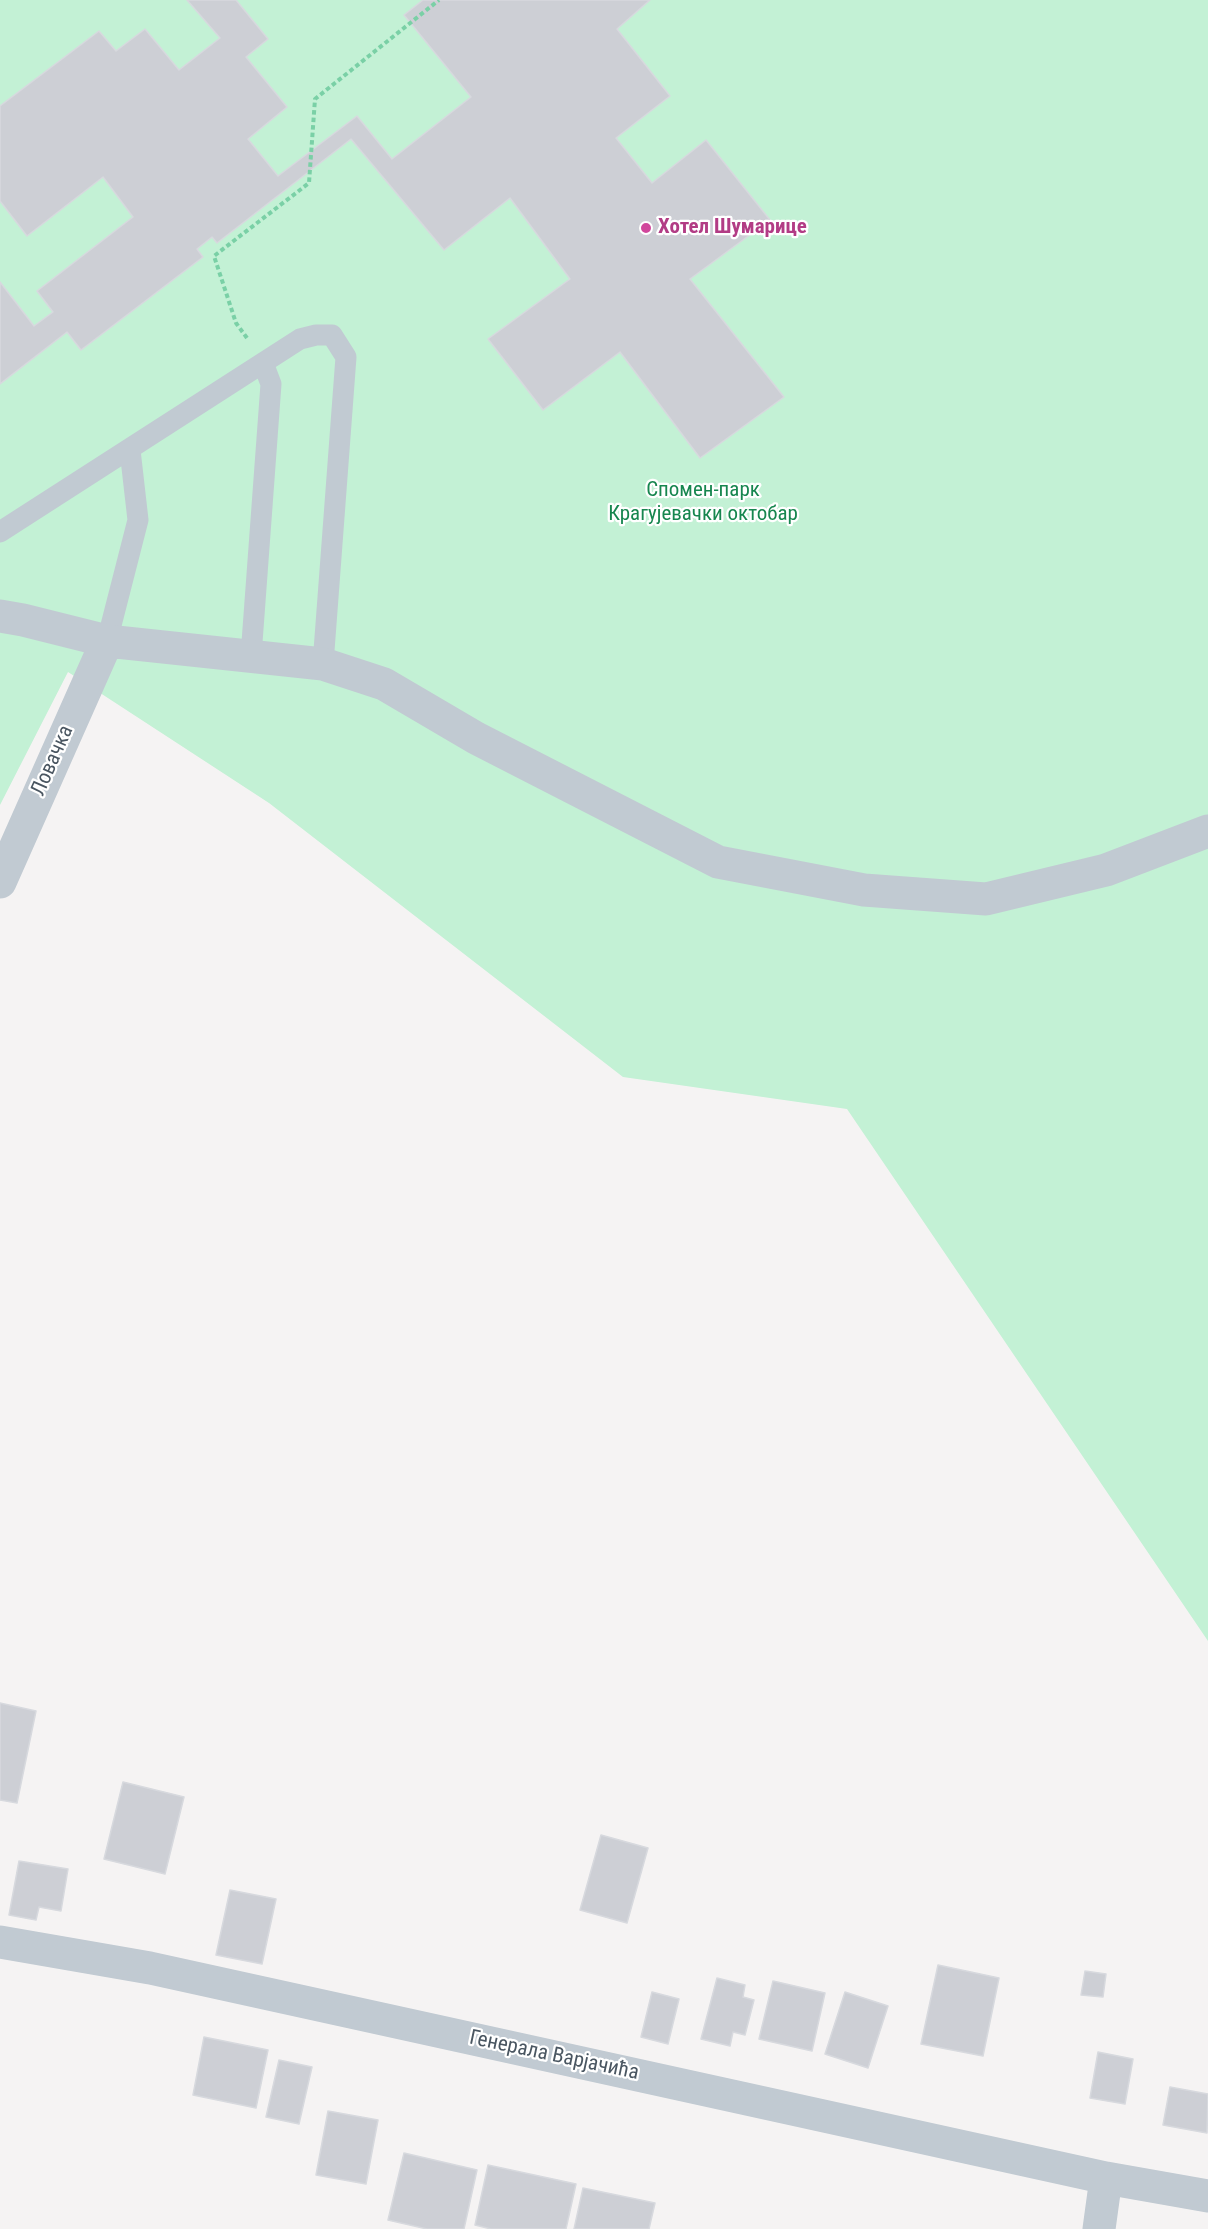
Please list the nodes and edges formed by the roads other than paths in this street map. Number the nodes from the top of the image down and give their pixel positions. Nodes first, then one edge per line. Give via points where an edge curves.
1 (263, 363) junction
2 (130, 450) junction
3 (0, 532) edge
4 (0, 616) edge
5 (107, 641) junction
6 (251, 656) junction
7 (322, 664) junction
8 (1208, 831) edge
9 (0, 882) edge
10 (0, 1942) edge
11 (1106, 2178) junction
12 (1208, 2196) edge
13 (1099, 2229) edge

1 - 2 lane
1 - 6 lane via 271,384
1 - 7 lane via 300,339 316,334 332,335 346,357
2 - 3 lane
2 - 5 lane via 138,520
4 - 5 street
5 - 6 street
5 - 9 street, Ловачка
6 - 7 street
7 - 8 street via 384,684 476,738 718,862 841,886 986,899 1106,870
10 - 11 street, Генерала Варјачића via 162,1971
11 - 12 street, Генерала Варјачића
11 - 13 street

